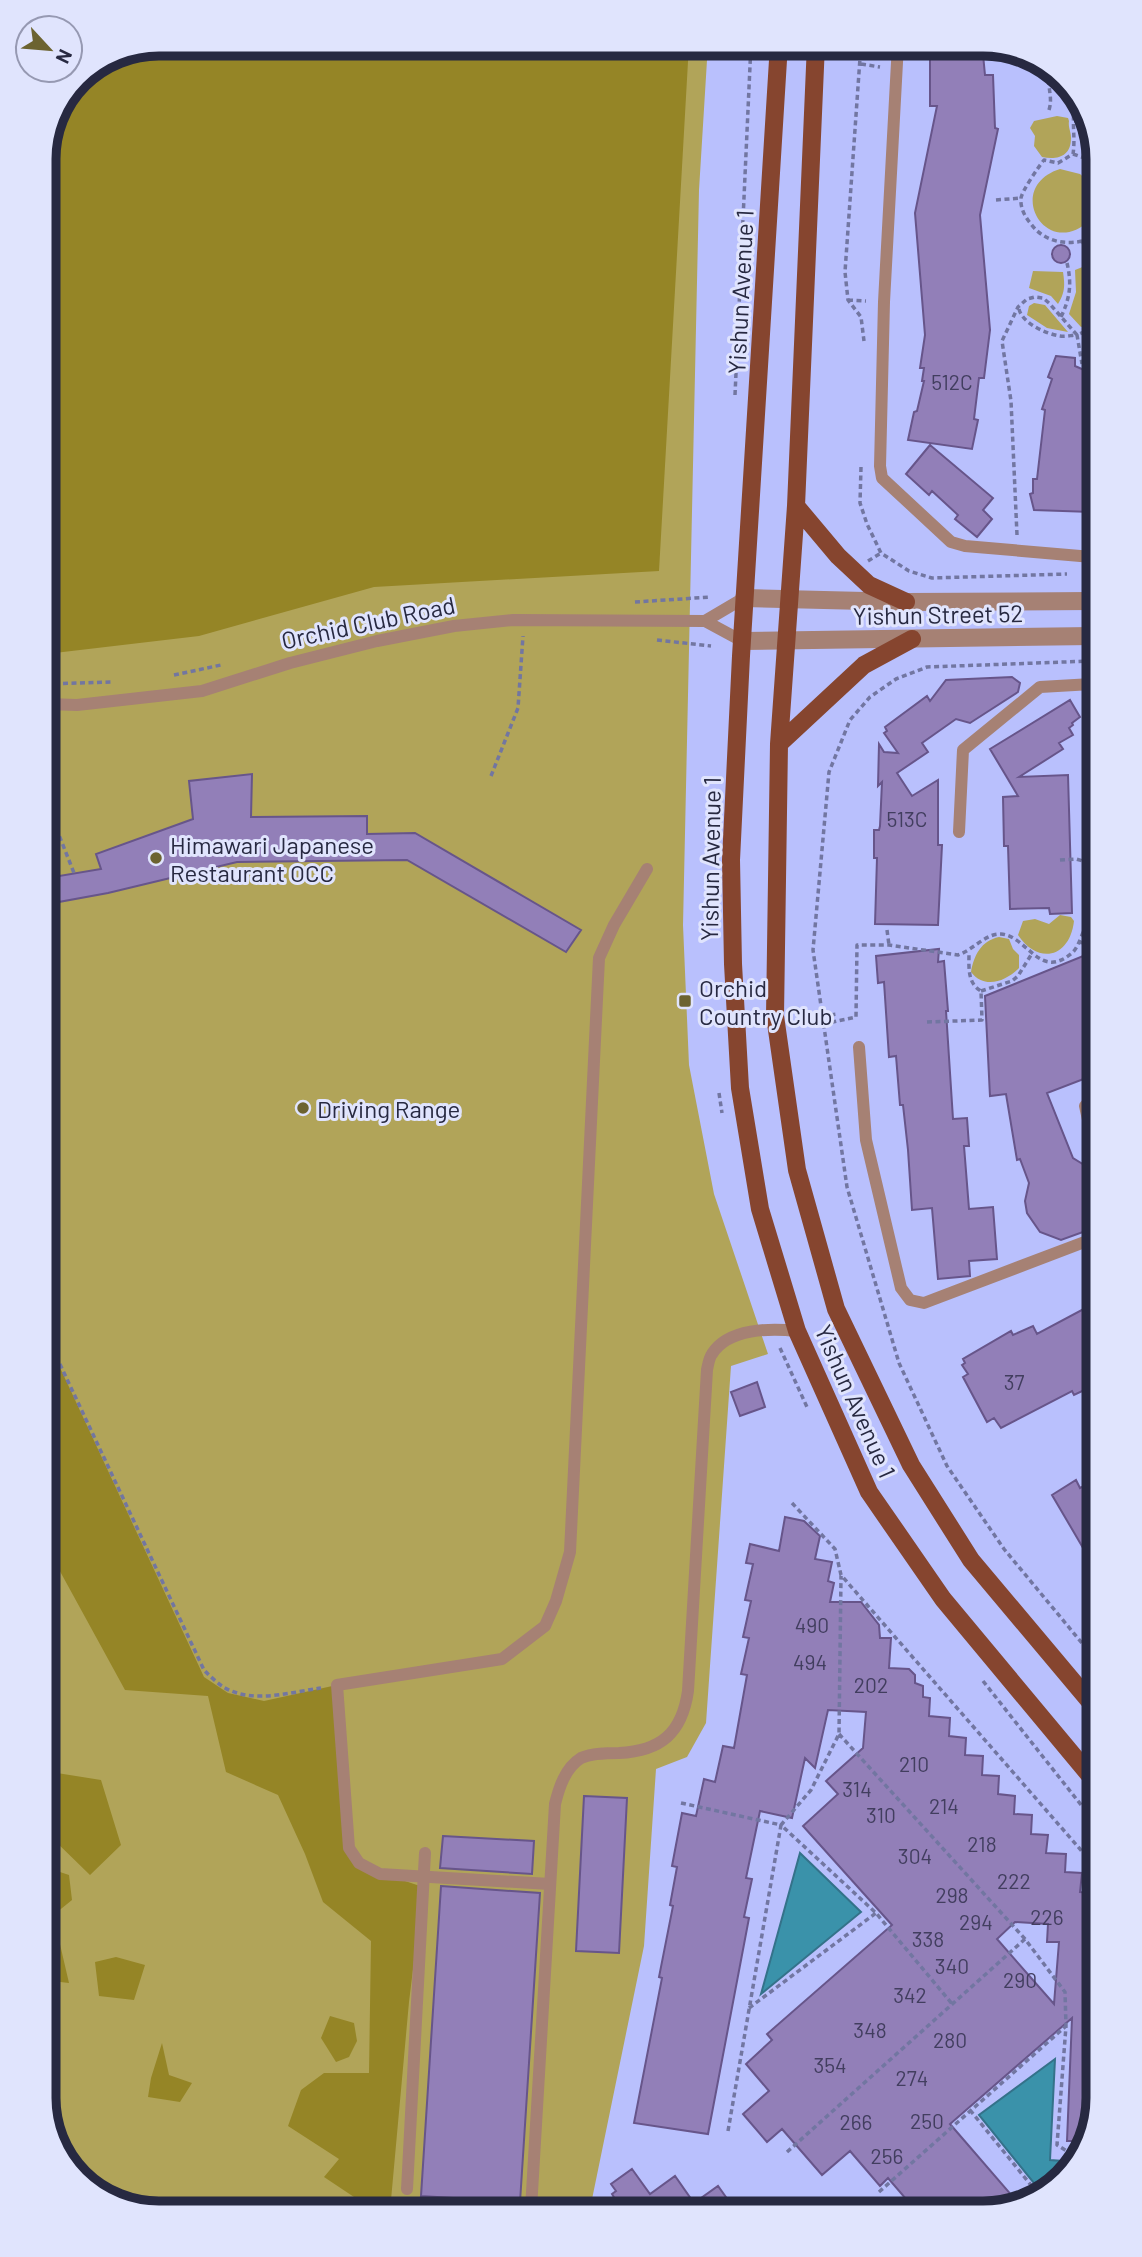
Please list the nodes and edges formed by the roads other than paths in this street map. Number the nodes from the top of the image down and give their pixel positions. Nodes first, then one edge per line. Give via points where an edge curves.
1 (778, 56) edge
2 (815, 56) edge
3 (897, 56) edge
4 (796, 506) junction
5 (1086, 557) edge
6 (744, 598) junction
7 (789, 599) junction
8 (1086, 601) edge
9 (906, 602) junction
10 (705, 621) junction
11 (1086, 636) edge
12 (912, 639) junction
13 (742, 641) junction
14 (785, 641) junction
15 (1086, 684) edge
16 (56, 704) edge
17 (779, 744) junction
18 (959, 832) dead end
19 (647, 869) dead end
20 (859, 1047) dead end
21 (1086, 1241) edge
22 (797, 1331) junction
23 (1086, 1697) edge
24 (1086, 1771) edge
25 (425, 1853) dead end
26 (424, 1877) junction
27 (550, 1884) junction
28 (407, 2189) dead end
29 (531, 2201) edge

1 - 6 main road, Yishun Avenue 1
2 - 4 main road, Yishun Avenue 1
3 - 5 lane via 884,302 882,478 951,542
4 - 7 main road, Yishun Avenue 1
4 - 9 main road via 869,585
6 - 7 street
6 - 10 lane
6 - 13 main road, Yishun Avenue 1
7 - 9 street, Yishun Street 52
7 - 14 main road, Yishun Avenue 1
8 - 9 street, Yishun Street 52
10 - 13 lane, Orchid Club Road
10 - 16 lane, Orchid Club Road via 513,620 454,626 290,663 202,691
11 - 12 street, Yishun Street 52
12 - 14 street, Yishun Street 52
12 - 17 main road via 864,665
13 - 14 street, Orchid Club Road
13 - 22 main road, Yishun Avenue 1 via 732,860 740,1087 760,1209
14 - 17 main road, Yishun Avenue 1
15 - 18 lane via 1040,687 963,750
17 - 23 main road, Yishun Avenue 1 via 775,1016 797,1170 836,1309 911,1465 971,1560
19 - 26 lane via 599,958 570,1552 556,1601 545,1626 502,1659 337,1685 349,1848 359,1863 380,1874
20 - 21 lane via 866,1140 901,1288 910,1300 924,1303
22 - 24 main road, Yishun Avenue 1 via 869,1492 943,1598
22 - 27 lane via 748,1333 727,1340 712,1353 707,1370 685,1709 663,1742 648,1749 582,1758 569,1769 555,1804
25 - 26 lane
26 - 27 lane
26 - 28 lane
27 - 29 lane

